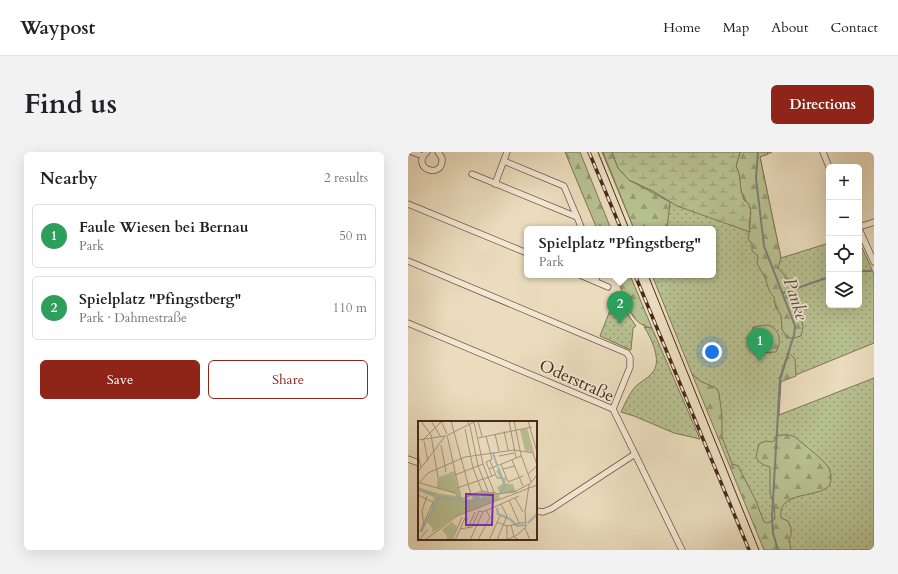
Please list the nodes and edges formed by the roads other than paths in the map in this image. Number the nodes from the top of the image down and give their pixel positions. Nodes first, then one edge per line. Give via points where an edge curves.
1 (412, 152) edge
2 (438, 152) edge
3 (507, 152) edge
4 (822, 152) edge
5 (425, 154) edge
6 (504, 161) junction
7 (828, 164) edge
8 (472, 174) dead end
9 (495, 184) junction
10 (408, 204) edge
11 (577, 217) junction
12 (874, 222) edge
13 (581, 226) edge
14 (862, 227) edge
15 (862, 235) edge
16 (524, 252) edge
17 (408, 261) edge
18 (874, 262) edge
19 (586, 278) edge
20 (597, 278) edge
21 (595, 282) junction
22 (608, 287) dead end
23 (408, 323) edge
24 (613, 409) junction
25 (635, 454) junction
26 (408, 459) edge
27 (418, 463) edge
28 (537, 511) edge
29 (682, 550) edge

1 - 5 street
2 - 5 street via 442,162 434,171 425,168 422,162
3 - 6 street
4 - 7 street
6 - 9 street
6 - 11 street via 564,186
8 - 9 street
9 - 11 street
10 - 16 street
11 - 13 street
12 - 14 street
15 - 18 street
17 - 24 street via 627,353 630,367
19 - 21 street
20 - 21 street
21 - 22 street
23 - 24 street, Oderstraße
24 - 25 street, Oderstraße
25 - 28 street via 551,510
25 - 29 street, Oderstraße
26 - 27 street

